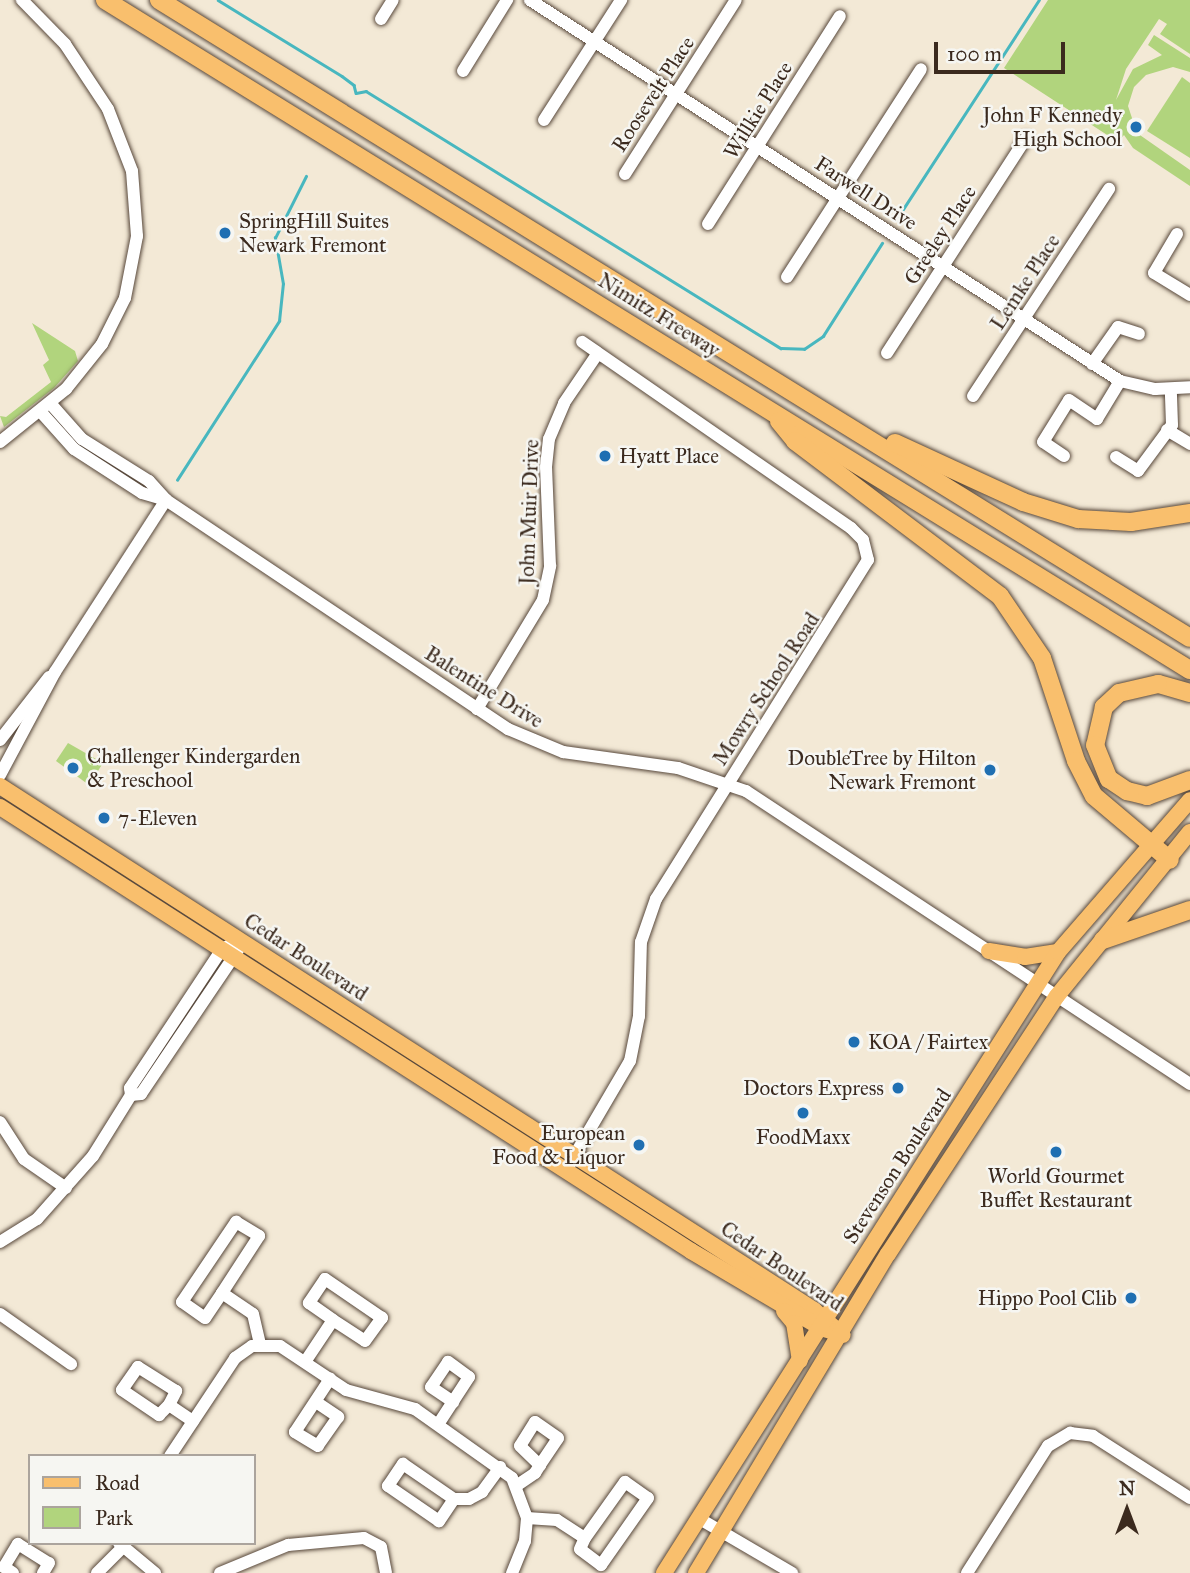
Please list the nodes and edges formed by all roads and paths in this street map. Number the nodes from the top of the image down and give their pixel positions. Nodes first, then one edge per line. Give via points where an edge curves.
1 (22, 0) edge
2 (159, 0) edge
3 (393, 0) edge
4 (507, 0) edge
5 (530, 0) edge
6 (621, 0) edge
7 (736, 0) edge
8 (109, 3) edge
9 (840, 16) dead end
10 (381, 19) dead end
11 (594, 41) junction
12 (921, 69) dead end
13 (463, 71) dead end
14 (677, 94) junction
15 (544, 120) dead end
16 (1026, 138) dead end
17 (758, 147) junction
18 (625, 174) dead end
19 (1109, 189) dead end
20 (837, 198) junction
21 (708, 224) dead end
22 (1177, 234) dead end
23 (943, 266) junction
24 (787, 277) dead end
25 (1190, 295) edge
26 (1024, 319) junction
27 (1139, 334) dead end
28 (582, 342) dead end
29 (598, 353) junction
30 (887, 354) dead end
31 (1092, 364) junction
32 (1120, 380) junction
33 (1190, 387) edge
34 (1171, 390) junction
35 (973, 396) dead end
36 (45, 407) junction
37 (771, 411) junction
38 (1167, 430) junction
39 (864, 433) junction
40 (0, 443) edge
41 (1190, 444) edge
42 (1063, 456) dead end
43 (1116, 457) dead end
44 (166, 500) junction
45 (1190, 513) edge
46 (1153, 615) junction
47 (1190, 631) edge
48 (1190, 638) edge
49 (1190, 670) edge
50 (55, 672) junction
51 (1190, 693) edge
52 (477, 709) junction
53 (0, 740) edge
54 (0, 775) edge
55 (1190, 780) edge
56 (729, 783) junction
57 (0, 786) edge
58 (1190, 800) edge
59 (0, 807) edge
60 (1190, 832) edge
61 (1152, 845) junction
62 (1170, 860) junction
63 (1190, 910) edge
64 (240, 940) junction
65 (1103, 940) junction
66 (222, 949) junction
67 (989, 951) junction
68 (1058, 952) junction
69 (236, 958) junction
70 (1038, 983) junction
71 (1057, 996) junction
72 (1190, 1084) edge
73 (131, 1096) junction
74 (0, 1122) edge
75 (575, 1156) junction
76 (566, 1170) junction
77 (66, 1188) junction
78 (0, 1242) edge
79 (222, 1293) junction
80 (776, 1301) junction
81 (0, 1314) edge
82 (333, 1320) junction
83 (824, 1323) junction
84 (843, 1335) junction
85 (261, 1344) junction
86 (305, 1362) junction
87 (800, 1362) junction
88 (71, 1364) dead end
89 (330, 1379) junction
90 (316, 1402) dead end
91 (453, 1402) dead end
92 (169, 1405) dead end
93 (193, 1422) junction
94 (439, 1423) junction
95 (171, 1454) edge
96 (540, 1465) dead end
97 (500, 1467) junction
98 (516, 1486) junction
99 (1190, 1498) edge
100 (454, 1499) junction
101 (527, 1518) junction
102 (700, 1519) junction
103 (723, 1533) junction
104 (585, 1538) junction
105 (121, 1546) edge
106 (13, 1573) edge
107 (43, 1573) edge
108 (97, 1573) edge
109 (155, 1573) edge
110 (220, 1573) edge
111 (386, 1573) edge
112 (512, 1573) edge
113 (664, 1573) edge
114 (696, 1573) edge
115 (792, 1573) edge
116 (967, 1573) edge

1 - 36 street via 65,44 99,91 125,149 136,207 135,256 117,315 94,357
2 - 39 highway, Nimitz Freeway
3 - 10 street
4 - 13 street
5 - 11 street, Farwell Drive
6 - 11 street
7 - 14 street, Roosevelt Place
8 - 37 highway, Nimitz Freeway
9 - 17 street, Willkie Place
11 - 14 street, Farwell Drive
11 - 15 street
12 - 20 street
14 - 17 street, Farwell Drive
14 - 18 street, Roosevelt Place
16 - 23 street, Greeley Place
17 - 20 street, Farwell Drive
17 - 21 street, Willkie Place
19 - 26 street, Lemke Place
20 - 23 street, Farwell Drive
20 - 24 street
22 - 25 street via 1154,273
23 - 26 street, Farwell Drive
23 - 30 street, Greeley Place
26 - 31 street, Farwell Drive
26 - 35 street, Lemke Place
27 - 31 street via 1118,327
28 - 29 street, Mowry School Road
29 - 52 street, John Muir Drive via 558,414 549,439 550,566 544,599
29 - 56 street, Mowry School Road via 851,528 866,547 868,561 861,576
31 - 32 street, Farwell Drive
32 - 34 street, Farwell Drive
32 - 42 street via 1097,419 1069,400 1043,442
33 - 34 street, Farwell Drive
34 - 38 street via 1172,425
36 - 40 street
36 - 44 street, Balentine Drive via 74,449 142,493
37 - 49 highway, Nimitz Freeway
37 - 61 highway via 795,441 1000,596 1042,659 1076,761 1094,796
38 - 41 street
38 - 43 street via 1138,471
39 - 45 highway via 910,447 1049,512 1131,522
39 - 46 highway, Nimitz Freeway
44 - 50 street
44 - 52 street, Balentine Drive
46 - 47 highway
46 - 48 highway, Nimitz Freeway
50 - 53 street
50 - 54 street
51 - 55 highway via 1158,684 1119,693 1104,707 1095,745 1109,779 1127,791 1147,796
52 - 56 street, Balentine Drive via 524,737 563,752 678,768
56 - 67 street, Balentine Drive via 775,808
56 - 75 street, Mowry School Road via 649,913 639,957 639,1016 633,1054 617,1090
57 - 64 main road, Cedar Boulevard
58 - 61 main road, Stevenson Boulevard
59 - 66 main road, Cedar Boulevard
60 - 62 main road, Stevenson Boulevard
61 - 62 highway
61 - 68 main road, Stevenson Boulevard
62 - 65 main road, Stevenson Boulevard
63 - 65 highway
64 - 66 street
64 - 69 street
64 - 75 main road, Cedar Boulevard
65 - 71 main road, Stevenson Boulevard
66 - 69 main road, Cedar Boulevard
66 - 73 street via 130,1088
67 - 68 main road via 1025,957
67 - 70 street, Balentine Drive
68 - 70 main road, Stevenson Boulevard
69 - 73 street via 141,1094
69 - 76 main road, Cedar Boulevard
70 - 71 street, Balentine Drive
70 - 83 main road, Stevenson Boulevard
71 - 72 street, Balentine Drive
71 - 84 main road, Stevenson Boulevard via 888,1254
73 - 77 street via 107,1137
74 - 77 street via 24,1159
75 - 76 street, Mowry School Road
75 - 83 main road, Cedar Boulevard
76 - 80 main road, Cedar Boulevard
77 - 78 street via 37,1219
79 - 79 street via 259,1236 236,1222 182,1302 205,1318
79 - 85 street via 253,1314
80 - 83 main road, Cedar Boulevard
80 - 87 main road via 794,1323
81 - 88 street
82 - 82 street via 365,1341 382,1318 325,1279 309,1303
82 - 86 street
83 - 84 main road, Cedar Boulevard
83 - 87 main road, Stevenson Boulevard
84 - 103 main road, Stevenson Boulevard
85 - 86 street via 280,1346
85 - 93 street via 235,1358
86 - 89 street
87 - 102 main road, Stevenson Boulevard
89 - 90 street
89 - 94 street via 346,1391 415,1409
91 - 94 street
92 - 93 street
93 - 95 street
94 - 97 street
96 - 98 street
97 - 98 street
97 - 100 street via 482,1492 469,1499
98 - 101 street
99 - 116 street via 1093,1436 1070,1433 1048,1446
100 - 100 street via 403,1464 388,1486 439,1521
101 - 104 street via 557,1520
101 - 112 street via 525,1541
102 - 103 street
102 - 113 main road, Stevenson Boulevard
103 - 114 main road, Stevenson Boulevard
103 - 115 street
104 - 104 street via 625,1482 648,1498 601,1565 580,1549
105 - 108 street
105 - 109 street
106 - 107 street via 4,1567 18,1544 49,1563
110 - 111 street via 288,1545 363,1538 377,1542

